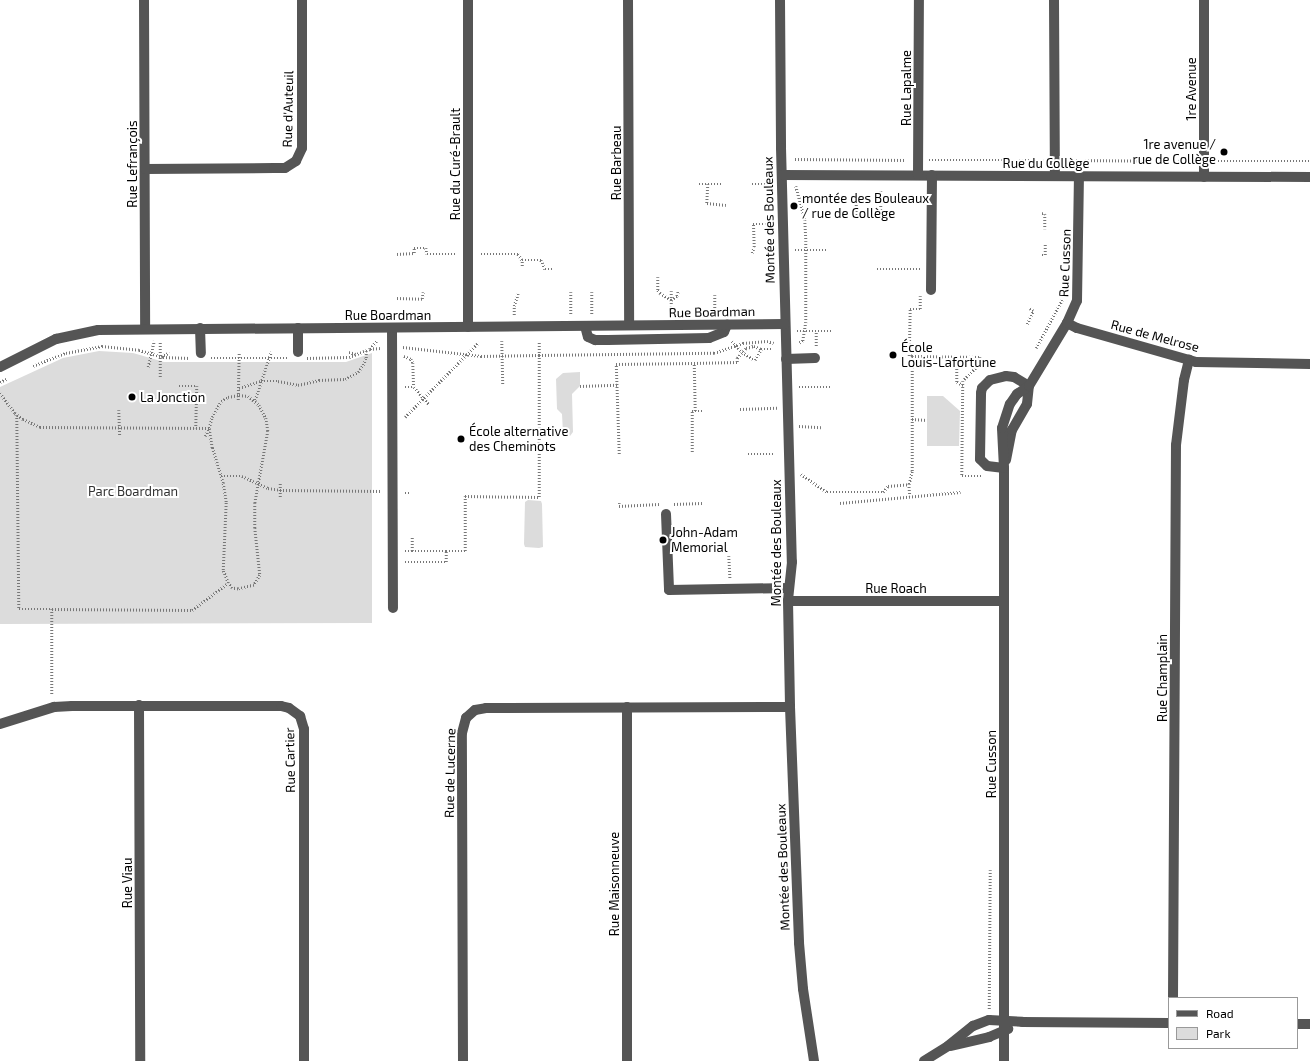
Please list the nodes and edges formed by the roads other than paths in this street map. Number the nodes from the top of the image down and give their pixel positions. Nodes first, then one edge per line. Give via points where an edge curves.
1 (144, 0) edge
2 (302, 0) edge
3 (468, 0) edge
4 (628, 0) edge
5 (780, 0) edge
6 (918, 0) edge
7 (1054, 0) edge
8 (1204, 0) edge
9 (145, 169) junction
10 (782, 175) junction
11 (918, 175) junction
12 (932, 175) junction
13 (1055, 176) junction
14 (1079, 176) junction
15 (1310, 177) edge
16 (1204, 178) junction
17 (931, 290) dead end
18 (1067, 323) junction
19 (785, 324) junction
20 (629, 325) junction
21 (726, 325) junction
22 (585, 326) junction
23 (468, 327) junction
24 (145, 328) junction
25 (200, 328) junction
26 (298, 328) junction
27 (392, 328) junction
28 (202, 356) road end
29 (297, 356) road end
30 (816, 358) dead end
31 (786, 359) junction
32 (1189, 360) junction
33 (1310, 364) edge
34 (0, 367) edge
35 (1029, 386) junction
36 (1004, 468) junction
37 (666, 514) dead end
38 (789, 588) junction
39 (788, 601) junction
40 (1004, 601) junction
41 (393, 608) dead end
42 (139, 705) junction
43 (627, 707) junction
44 (790, 707) junction
45 (0, 724) edge
46 (1173, 997) edge
47 (1003, 1020) junction
48 (1022, 1022) junction
49 (1168, 1023) edge
50 (1298, 1024) edge
51 (1310, 1024) edge
52 (1003, 1031) junction
53 (948, 1046) junction
54 (140, 1061) edge
55 (304, 1061) edge
56 (463, 1061) edge
57 (627, 1061) edge
58 (814, 1061) edge
59 (924, 1061) edge
60 (1004, 1061) edge

1 - 9 street, Rue Lefrançois
2 - 9 street, Rue d'Auteuil via 302,148 296,161 285,168
3 - 23 street, Rue du Curé-Brault
4 - 20 street, Rue Barbeau
5 - 10 street, Montée des Bouleaux
6 - 11 street, Rue Lapalme
7 - 13 street
8 - 16 street, 1re Avenue
9 - 24 street, Rue Lefrançois
10 - 11 street, Rue du Collège
10 - 19 street, Montée des Bouleaux
11 - 12 street, Rue du Collège
12 - 13 street, Rue du Collège
12 - 17 street
13 - 14 street, Rue du Collège
14 - 16 street, Rue du Collège
14 - 18 street, Rue Cusson via 1078,294 1075,308
15 - 16 street, Rue du Collège
18 - 32 street, Rue de Melrose
18 - 35 street, Rue Cusson
19 - 21 street, Rue Boardman
19 - 31 street, Montée des Bouleaux
20 - 21 street, Rue Boardman
20 - 22 street, Rue Boardman
21 - 22 street via 724,332 709,338 608,340 588,337
22 - 23 street, Rue Boardman
23 - 27 street, Rue Boardman
24 - 25 street, Rue Boardman
24 - 34 street, Rue Boardman via 98,330 68,335 45,343
25 - 26 street, Rue Boardman
25 - 28 street
26 - 27 street, Rue Boardman
26 - 29 street
27 - 41 street
30 - 31 street
31 - 38 street, Montée des Bouleaux via 792,562
32 - 33 street, Rue de Melrose via 1204,363
32 - 46 street, Rue Champlain via 1176,444
35 - 36 street, Rue Cusson via 1027,404 1012,430
35 - 36 street, Rue Cusson via 1017,394 1004,419 1001,438
35 - 36 street via 1014,377 1006,376 990,380 980,393 980,459 987,466
36 - 40 street, Rue Cusson
37 - 38 street via 669,590
38 - 39 street, Montée des Bouleaux
39 - 40 street, Rue Roach
39 - 44 street, Montée des Bouleaux
40 - 47 street, Rue Cusson
42 - 45 street, Rue Cartier via 62,706
42 - 54 street, Rue Viau
42 - 55 street, Rue Cartier via 281,706 300,716 304,729
43 - 44 street, Rue de Lucerne
43 - 56 street, Rue de Lucerne via 486,708 471,713 464,722
43 - 57 street, Rue Maisonneuve
44 - 58 street, Montée des Bouleaux via 799,943
47 - 48 street
47 - 52 street, Rue Cusson
47 - 53 street via 980,1022
48 - 49 street
48 - 52 street
50 - 51 street
52 - 53 street via 989,1037
52 - 60 street, Rue Cusson
53 - 59 street

